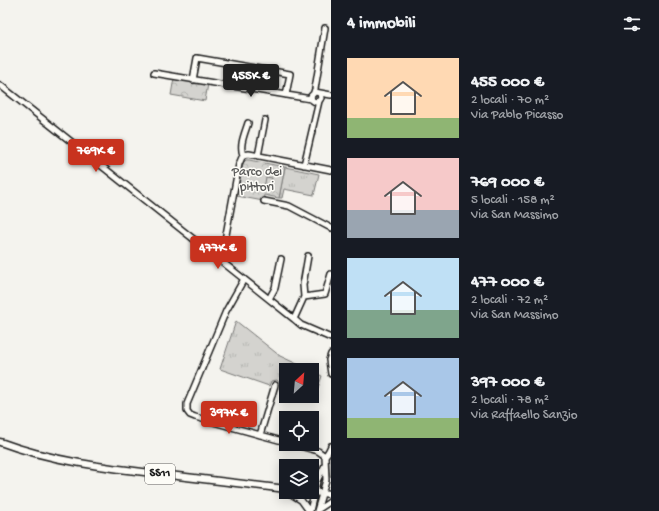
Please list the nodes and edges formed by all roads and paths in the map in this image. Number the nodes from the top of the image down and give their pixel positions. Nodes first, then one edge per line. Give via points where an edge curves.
1 (325, 28) dead end
2 (154, 73) dead end
3 (193, 80) junction
4 (0, 85) edge
5 (314, 92) junction
6 (320, 94) junction
7 (286, 95) junction
8 (331, 95) edge
9 (311, 99) junction
10 (319, 101) junction
11 (265, 120) dead end
12 (248, 122) dead end
13 (243, 155) junction
14 (258, 156) junction
15 (304, 165) junction
16 (331, 170) edge
17 (264, 201) dead end
18 (331, 228) edge
19 (308, 256) dead end
20 (219, 259) junction
21 (281, 259) dead end
22 (331, 277) edge
23 (244, 279) junction
24 (304, 297) junction
25 (269, 299) junction
26 (294, 319) junction
27 (330, 338) edge
28 (331, 354) edge
29 (331, 374) edge
30 (275, 385) dead end
31 (260, 435) junction
32 (279, 440) edge
33 (0, 442) edge
34 (331, 446) edge
35 (318, 451) edge
36 (325, 456) junction
37 (324, 469) junction
38 (319, 475) edge
39 (319, 479) edge
40 (331, 481) edge
41 (279, 488) edge
42 (319, 493) edge
43 (323, 493) junction
44 (331, 494) edge
45 (298, 499) edge
46 (312, 499) edge
47 (331, 501) edge
48 (310, 511) edge
49 (317, 511) edge

1 - 5 street
2 - 3 street
3 - 7 street
3 - 7 street via 198,58 290,74
4 - 20 street
5 - 6 street
5 - 9 street
6 - 8 street
6 - 10 street
7 - 9 street
9 - 10 street via 314,102
10 - 15 street
11 - 14 street
12 - 13 street via 241,151
13 - 14 street
13 - 20 street via 223,251
14 - 15 street
15 - 16 street
17 - 18 street via 289,206
19 - 24 street via 303,285
20 - 23 street
21 - 25 street via 275,288
22 - 24 street via 325,294
23 - 25 street
23 - 31 street via 226,311 187,404 187,411 195,416
24 - 26 street
25 - 26 street
26 - 27 street via 301,325
28 - 29 street via 328,360
30 - 31 street
31 - 32 street
33 - 41 main road, SS11 via 92,465
34 - 36 street
35 - 36 street
36 - 37 street
37 - 38 street
37 - 39 street
37 - 40 street
37 - 43 street via 326,480
42 - 43 main road
43 - 44 main road
43 - 49 street
45 - 48 street
46 - 48 street
47 - 49 street

